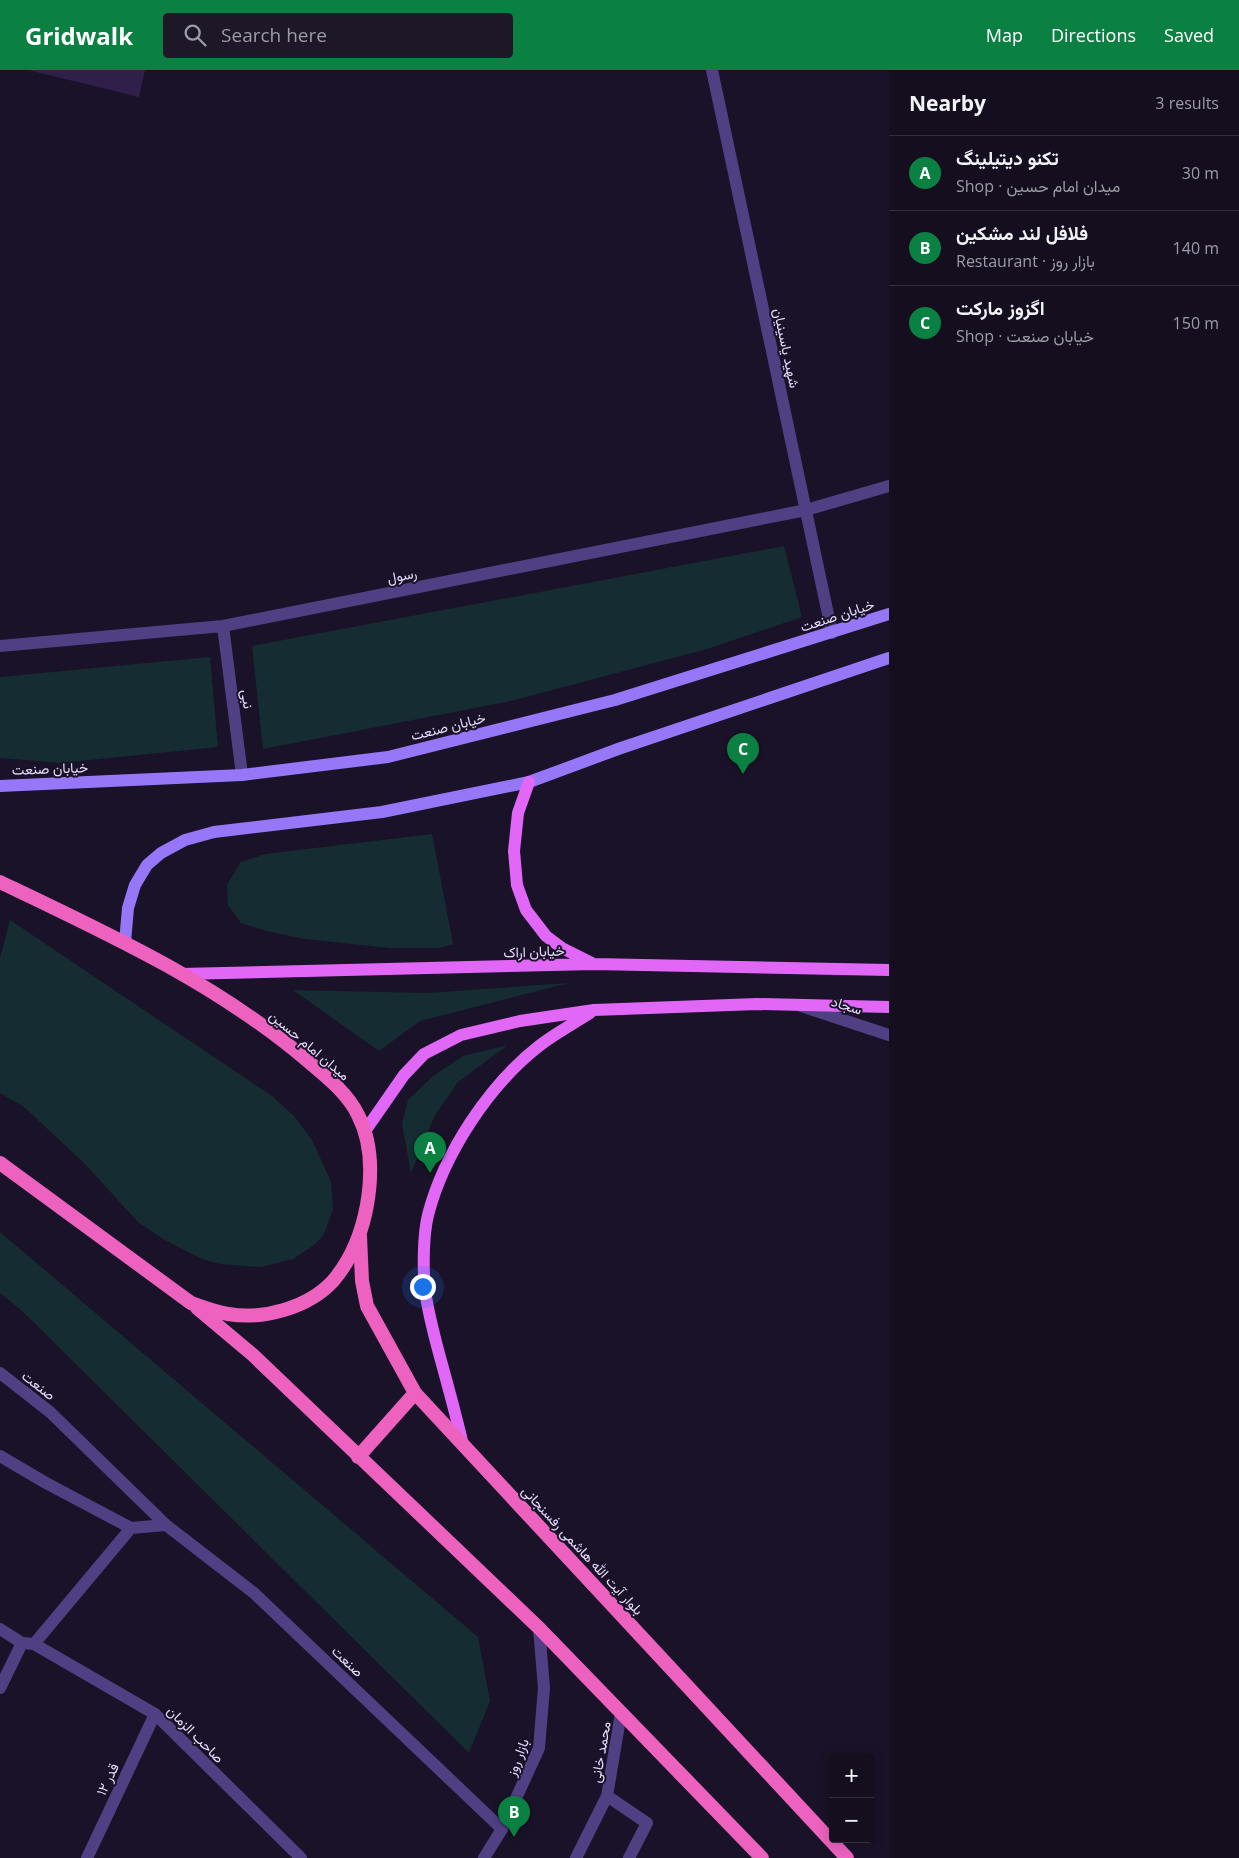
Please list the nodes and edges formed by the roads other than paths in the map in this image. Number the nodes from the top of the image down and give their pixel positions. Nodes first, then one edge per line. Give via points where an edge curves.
1 (712, 70) edge
2 (889, 486) edge
3 (806, 510) junction
4 (889, 614) edge
5 (224, 626) junction
6 (832, 633) junction
7 (0, 646) edge
8 (889, 658) edge
9 (242, 776) junction
10 (529, 782) junction
11 (0, 786) edge
12 (0, 882) edge
13 (125, 942) junction
14 (594, 964) junction
15 (889, 970) edge
16 (180, 974) junction
17 (796, 1005) junction
18 (889, 1007) edge
19 (594, 1010) junction
20 (889, 1035) edge
21 (365, 1131) junction
22 (0, 1163) edge
23 (360, 1230) junction
24 (191, 1303) junction
25 (0, 1373) edge
26 (415, 1393) junction
27 (463, 1445) junction
28 (0, 1456) edge
29 (358, 1456) junction
30 (166, 1525) junction
31 (131, 1528) junction
32 (539, 1628) junction
33 (0, 1629) edge
34 (28, 1644) junction
35 (0, 1688) edge
36 (622, 1713) junction
37 (154, 1714) junction
38 (607, 1796) junction
39 (502, 1829) junction
40 (86, 1858) edge
41 (301, 1858) edge
42 (484, 1858) edge
43 (576, 1858) edge
44 (629, 1858) edge
45 (762, 1858) edge
46 (847, 1858) edge

1 - 3 street, شهید یاسینیان
2 - 3 street, رسول
3 - 5 street, رسول
3 - 6 street, شهید یاسینیان
4 - 6 main road, خیابان صنعت
5 - 7 street, رسول
5 - 9 street, نبی
6 - 9 main road, خیابان صنعت via 615,700 388,757
8 - 10 main road
9 - 11 main road, خیابان صنعت
10 - 13 main road via 382,812 214,832 185,840 147,865 135,885 128,908
10 - 14 main road via 518,813 514,851 517,885 526,910 546,936
12 - 13 highway, میدان امام حسین
13 - 16 highway, میدان امام حسین
14 - 15 main road, خیابان اراک
14 - 16 main road, خیابان اراک
16 - 21 highway, میدان امام حسین via 244,1012 292,1047 349,1101
17 - 18 main road
17 - 19 main road
17 - 20 street, سجاد
19 - 21 main road via 520,1020 461,1035 424,1054 404,1075
19 - 27 main road via 539,1046 510,1072 484,1103 459,1142 428,1216 426,1291
21 - 23 highway, میدان امام حسین via 369,1193
22 - 24 highway, میدان امام حسین
23 - 24 highway, میدان امام حسین via 338,1275 327,1287 302,1302 265,1315 247,1316 227,1314
23 - 26 highway, بلوار آیت الله هاشمی رفسنجانی via 362,1281 367,1306
24 - 29 highway via 253,1355
25 - 30 street, صنعت via 50,1412
26 - 27 highway, بلوار آیت الله هاشمی رفسنجانی
26 - 29 highway
27 - 46 highway, بلوار آیت الله هاشمی رفسنجانی
28 - 31 street
29 - 32 highway
30 - 31 street
30 - 39 street, صنعت via 254,1593
31 - 34 street
32 - 36 highway
32 - 39 street, بازار روز via 544,1688 539,1748
33 - 34 street, صاحب الزمان
34 - 35 street
34 - 37 street, صاحب الزمان
36 - 38 street, محمد خانی
36 - 45 highway
37 - 40 street, قدر ۱۲
37 - 41 street, صاحب الزمان
38 - 43 street, محمد خانی
38 - 44 street, محمد خانی via 647,1823
39 - 42 street, بازار روز

